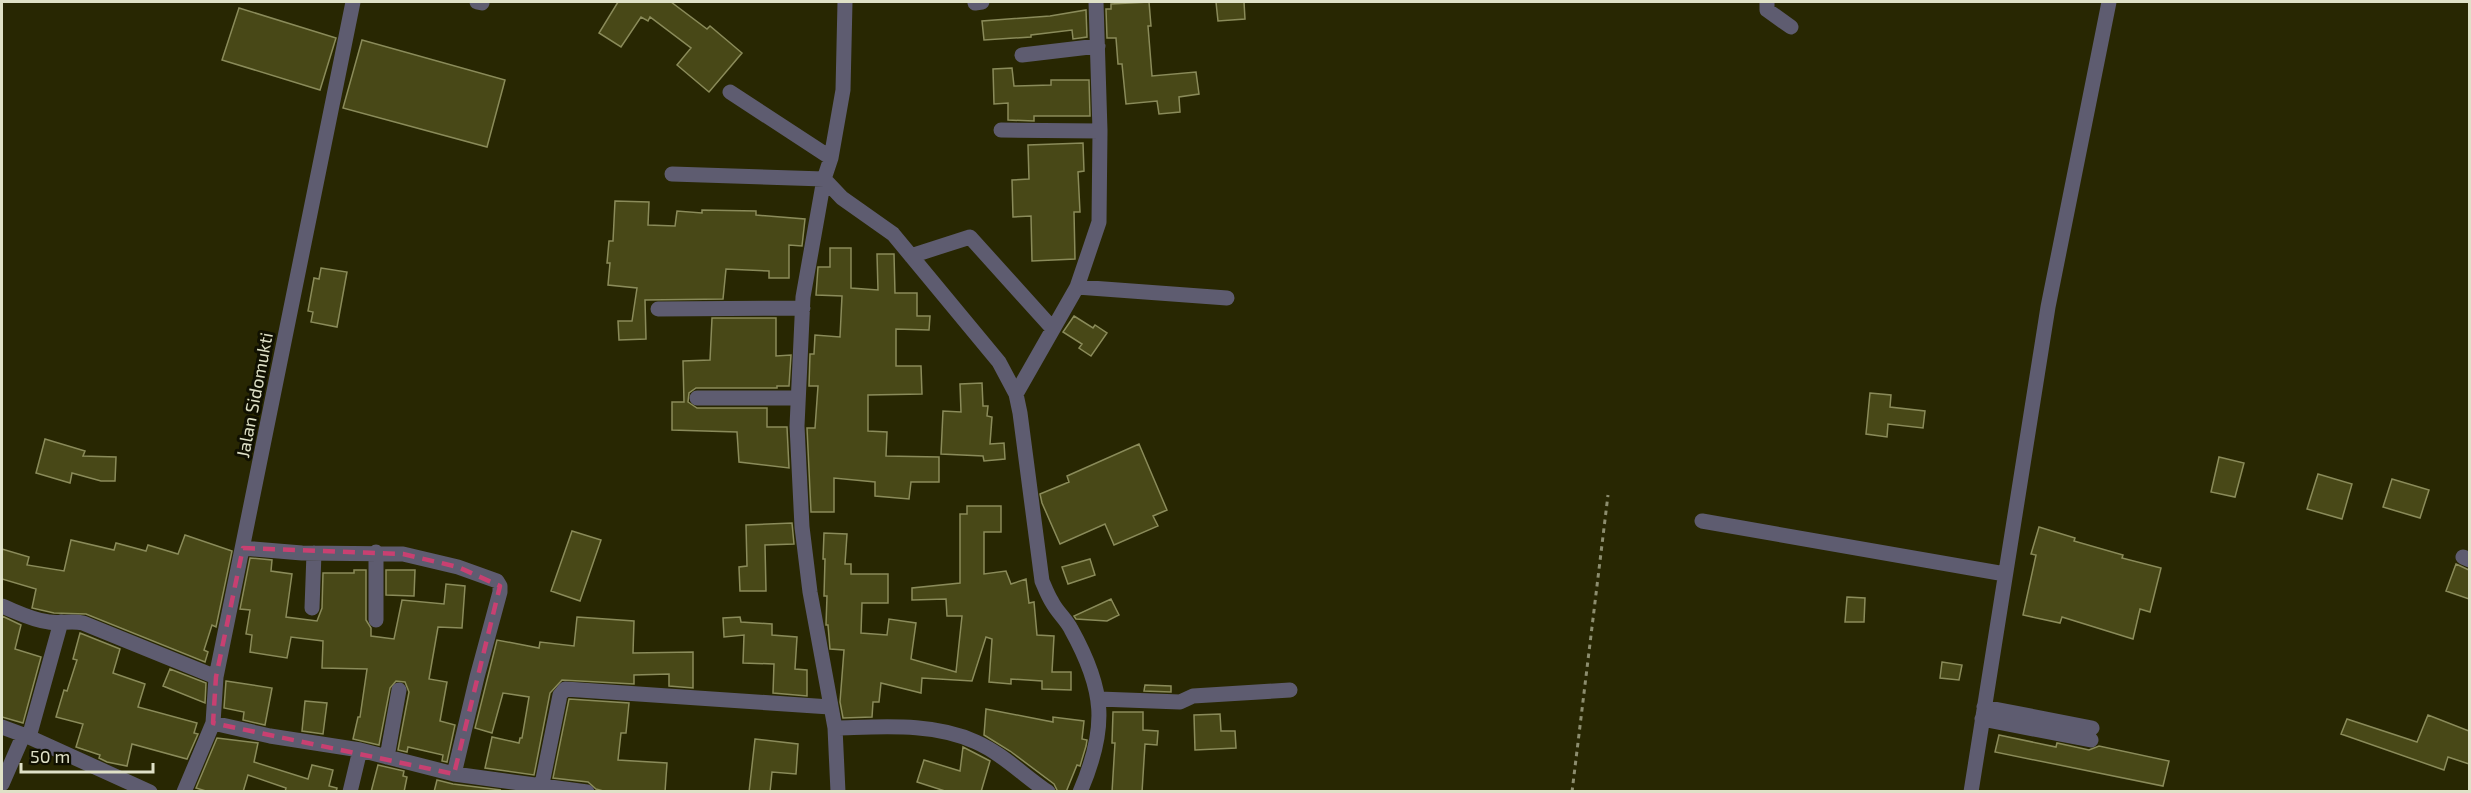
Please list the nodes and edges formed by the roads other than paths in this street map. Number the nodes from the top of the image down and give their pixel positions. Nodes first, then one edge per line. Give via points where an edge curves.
1 (353, 2) edge
2 (845, 2) edge
3 (1096, 2) edge
4 (1767, 2) edge
5 (2109, 2) edge
6 (1791, 27) dead end
7 (1098, 45) junction
8 (1022, 55) dead end
9 (730, 92) dead end
10 (1001, 130) dead end
11 (1100, 131) junction
12 (831, 158) junction
13 (672, 174) dead end
14 (824, 179) junction
15 (911, 256) junction
16 (1077, 287) junction
17 (1227, 298) dead end
18 (803, 308) junction
19 (657, 309) dead end
20 (1053, 329) junction
21 (1016, 394) junction
22 (697, 398) dead end
23 (798, 398) junction
24 (1702, 521) dead end
25 (243, 548) junction
26 (376, 552) junction
27 (314, 553) junction
28 (2005, 574) junction
29 (2, 606) edge
30 (312, 608) dead end
31 (376, 620) dead end
32 (61, 622) junction
33 (216, 677) junction
34 (399, 690) dead end
35 (1290, 690) dead end
36 (1099, 699) junction
37 (830, 706) junction
38 (1983, 713) junction
39 (213, 723) junction
40 (2, 728) edge
41 (835, 729) junction
42 (2092, 735) dead end
43 (26, 736) junction
44 (360, 750) junction
45 (387, 757) junction
46 (454, 774) junction
47 (2, 784) edge
48 (552, 788) edge
49 (150, 792) edge
50 (184, 792) edge
51 (350, 792) edge
52 (587, 792) edge
53 (838, 792) edge
54 (1048, 792) edge
55 (1080, 792) edge
56 (1971, 792) edge

1 - 25 street, Jalan Sidomukti
2 - 12 street via 843,90
3 - 7 street
4 - 6 street via 1767,10
5 - 28 street via 2048,307
7 - 8 street
7 - 11 street
9 - 12 street
10 - 11 street
11 - 16 street via 1099,222
12 - 14 street
13 - 14 street
14 - 15 street via 842,198 893,234
14 - 18 street
15 - 20 street via 970,237
15 - 21 street via 999,362
16 - 17 street
16 - 20 street
18 - 19 street
18 - 23 street
20 - 21 street
21 - 36 street via 1042,581 1052,603 1071,627 1095,680
22 - 23 street
23 - 37 street via 802,527
24 - 28 street
25 - 27 street
25 - 33 street, Jalan Sidomukti
26 - 27 street
26 - 31 street
26 - 46 street via 427,558 497,581 500,586
27 - 30 street
28 - 38 street
29 - 32 street via 33,619
32 - 33 street via 83,623
32 - 43 street
33 - 39 street, Jalan Sidomukti
34 - 45 street
35 - 36 street via 1193,696 1180,702
36 - 55 street via 1094,760
37 - 41 street
37 - 48 street via 566,689 560,695
38 - 42 street
38 - 56 street
39 - 44 street
39 - 50 street, Jalan Sidomukti
40 - 43 street
41 - 53 street
41 - 54 street via 905,727 976,741
43 - 47 street
43 - 49 street
44 - 45 street
44 - 51 street
45 - 46 street
46 - 48 street
48 - 52 street

